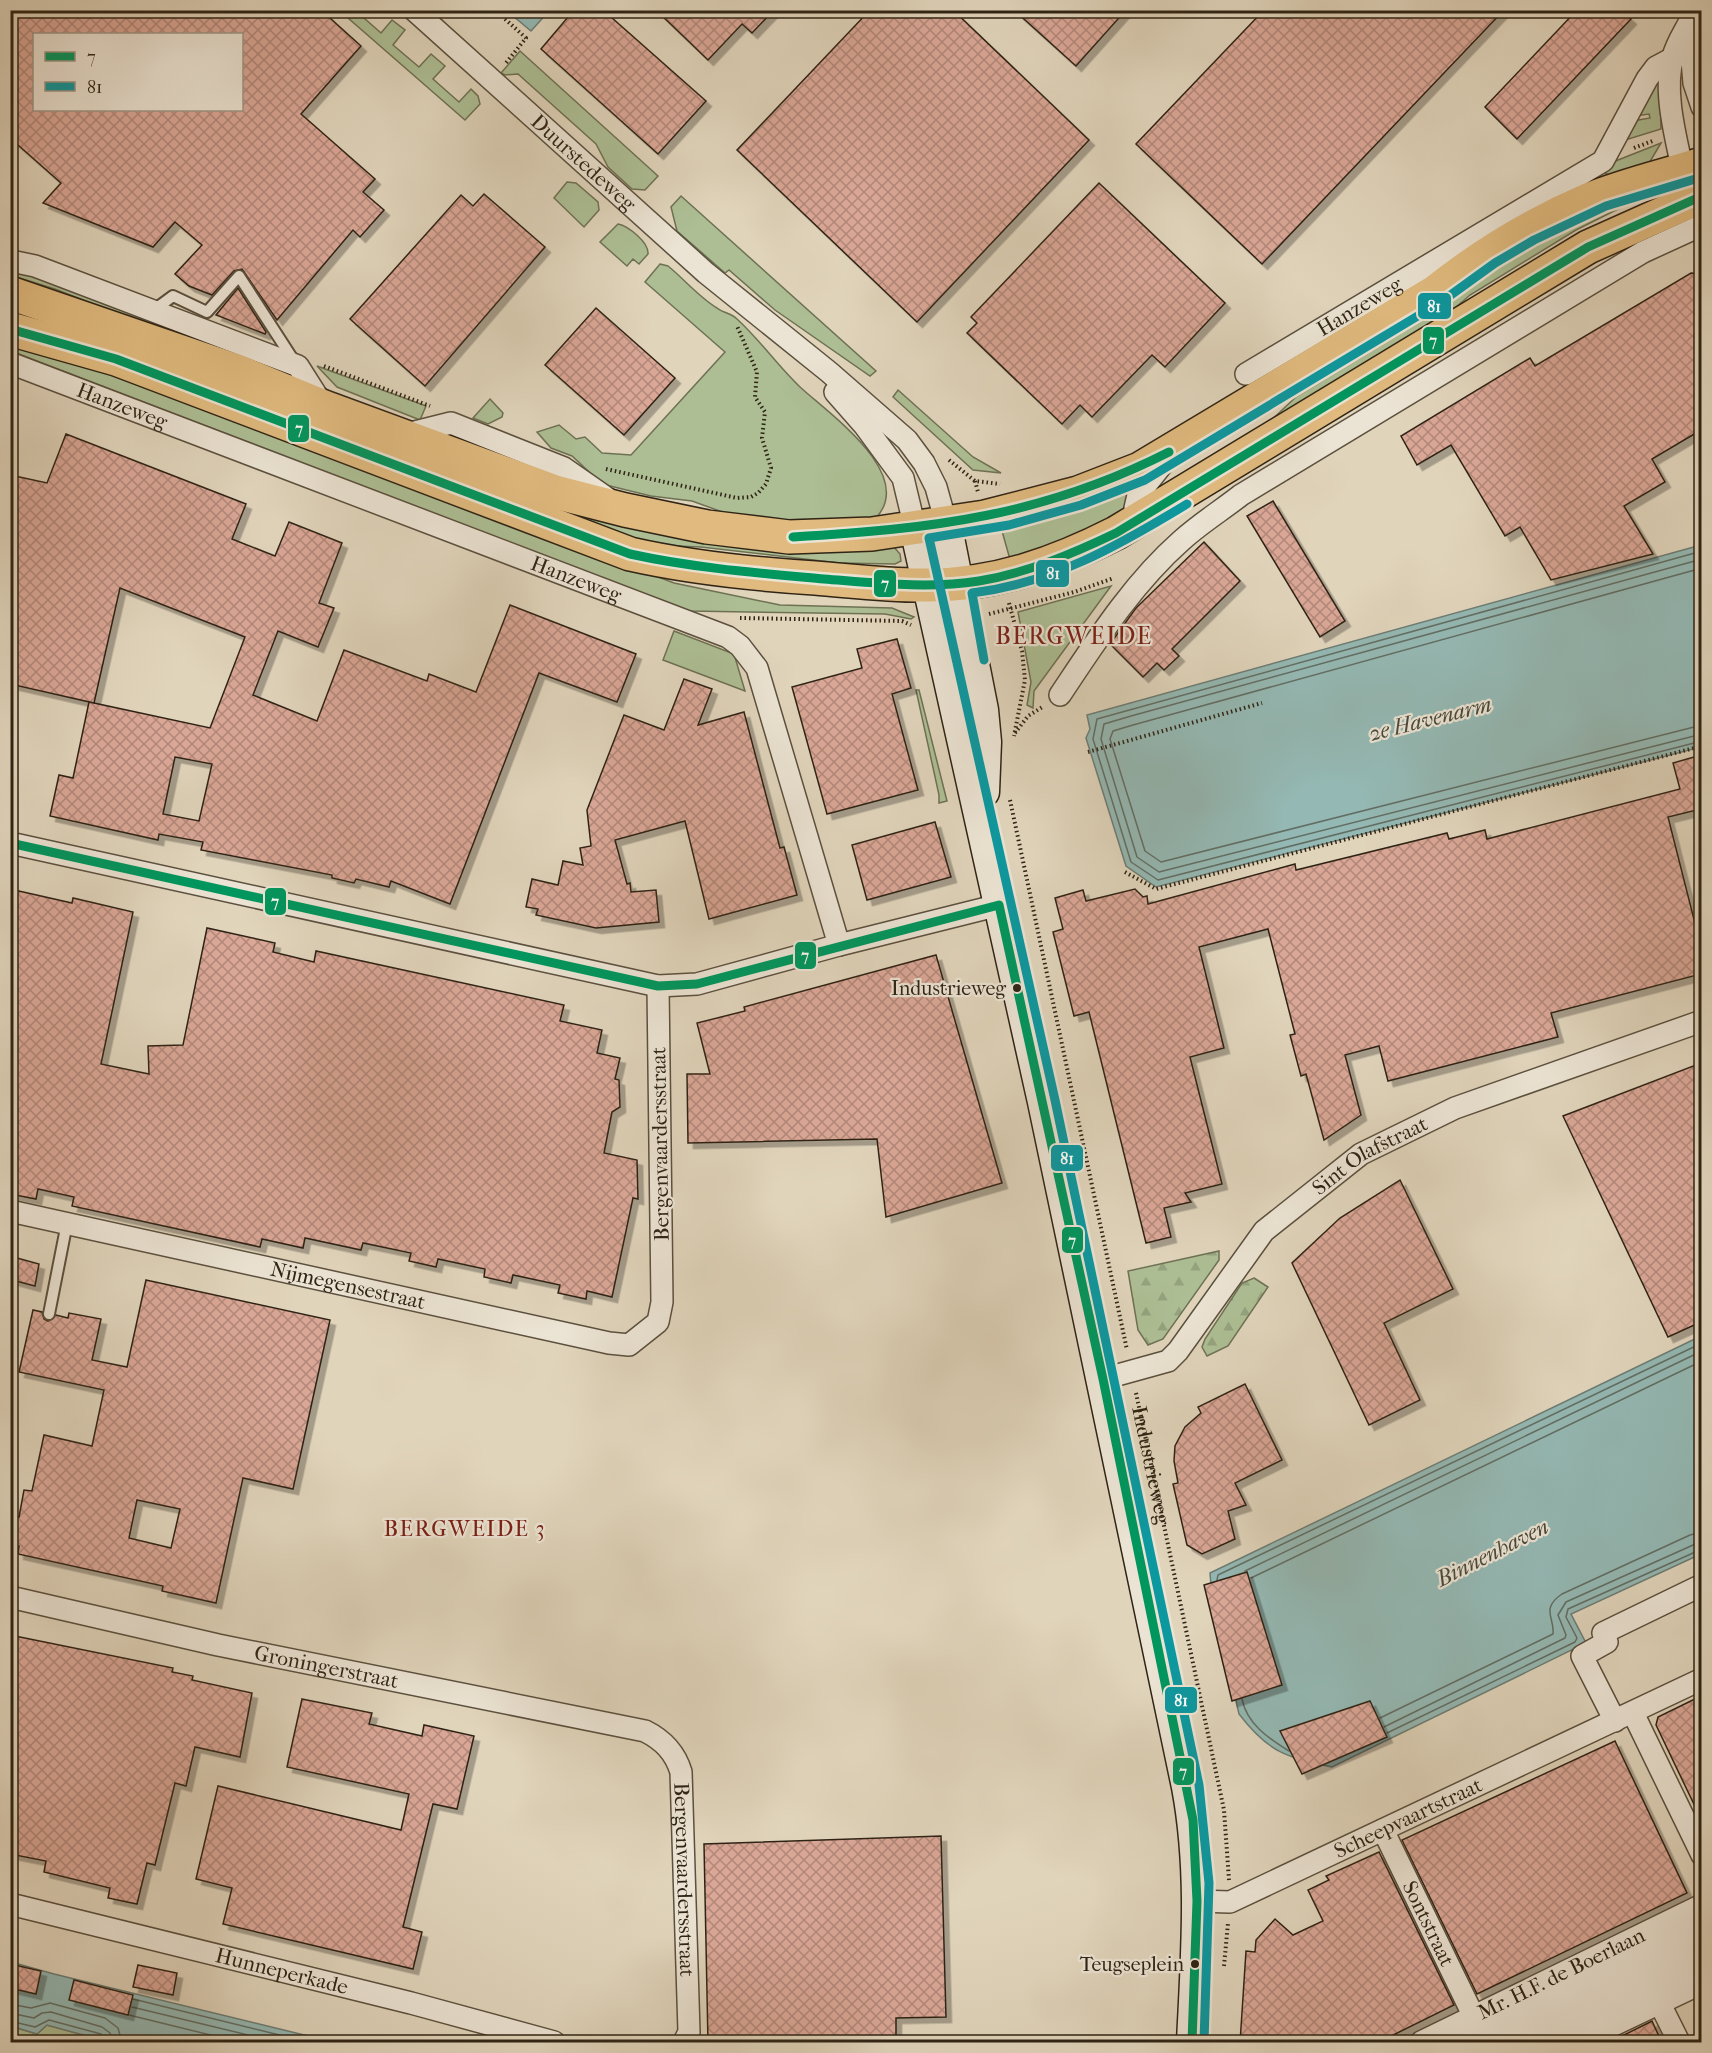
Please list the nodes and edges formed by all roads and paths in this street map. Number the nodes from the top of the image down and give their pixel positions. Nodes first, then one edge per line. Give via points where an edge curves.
1 (414, 10) edge
2 (495, 10) edge
3 (1692, 15) edge
4 (1681, 53) junction
5 (492, 80) junction
6 (1701, 107) edge
7 (1695, 191) edge
8 (10, 265) edge
9 (10, 293) edge
10 (154, 310) junction
11 (755, 314) junction
12 (731, 319) dead end
13 (10, 329) edge
14 (10, 363) edge
15 (298, 366) junction
16 (1246, 374) dead end
17 (324, 407) junction
18 (451, 423) junction
19 (402, 436) junction
20 (1175, 449) junction
21 (564, 468) junction
22 (975, 481) dead end
23 (1005, 484) dead end
24 (625, 510) junction
25 (1140, 519) junction
26 (930, 525) junction
27 (1162, 560) junction
28 (943, 584) junction
29 (1011, 609) junction
30 (950, 623) junction
31 (704, 627) junction
32 (1059, 695) joint
33 (1262, 703) dead end
34 (1014, 735) junction
35 (1013, 745) dead end
36 (1701, 746) edge
37 (1088, 752) dead end
38 (1009, 797) dead end
39 (10, 843) edge
40 (1125, 872) dead end
41 (999, 905) junction
42 (838, 945) junction
43 (658, 986) junction
44 (1701, 1021) edge
45 (10, 1211) edge
46 (67, 1223) junction
47 (662, 1302) joint
48 (49, 1314) dead end
49 (1132, 1372) junction
50 (1103, 1379) junction
51 (1701, 1585) edge
52 (10, 1597) edge
53 (1701, 1679) edge
54 (1624, 1717) junction
55 (645, 1731) joint
56 (1383, 1830) junction
57 (1701, 1855) edge
58 (1197, 1900) junction
59 (1230, 1902) junction
60 (10, 1904) edge
61 (1701, 1905) edge
62 (1701, 1932) edge
63 (1701, 1958) edge
64 (1224, 1972) dead end
65 (1701, 1983) edge
66 (1655, 1993) junction
67 (1473, 2030) edge
68 (554, 2043) edge
69 (684, 2043) edge
70 (1192, 2043) edge
71 (1421, 2043) edge
72 (1527, 2043) edge
73 (1578, 2043) edge
74 (1679, 2043) edge

1 - 5 street, Duurstedeweg
2 - 5 path via 526,38
3 - 4 street
4 - 6 street
4 - 7 street via 1672,117
4 - 16 street, Hanzeweg via 1656,67 1647,79 1603,161
5 - 11 street, Duurstedeweg
7 - 20 main road, Hanzeweg via 1606,193 1553,217
7 - 25 main road, Hanzeweg via 1588,247
7 - 27 street via 1643,252 1241,495
8 - 10 street via 16,262 35,266
9 - 17 main road, Hanzeweg via 237,370
10 - 15 street
10 - 15 lane via 173,296 207,312 239,276
11 - 26 street, Duurstedeweg via 854,412 903,478
11 - 26 street, Duurstedeweg via 907,440 936,488
12 - 21 path via 752,358 757,372 755,397 765,412 762,438 771,468 758,493 737,498 583,463
13 - 28 main road, Hanzeweg via 126,362 630,554 688,567 759,576
14 - 31 street, Hanzeweg
15 - 17 street
15 - 18 path via 311,361 434,408
17 - 19 main road, Hanzeweg
18 - 19 street
18 - 21 street, Hanzeweg
19 - 24 main road, Hanzeweg via 555,492
20 - 25 street, Hanzeweg via 1138,495 1135,508
20 - 26 main road, Hanzeweg via 1140,469 1078,493 1006,513
21 - 24 street, Hanzeweg
22 - 23 path
24 - 26 main road, Hanzeweg via 789,537 872,534
25 - 28 main road, Hanzeweg via 1081,550 1030,570
26 - 28 street, Industrieweg
27 - 29 path via 1074,592
27 - 32 street via 1101,632
28 - 30 street, Industrieweg
29 - 30 path
29 - 34 path via 1025,680
30 - 31 path via 920,628 902,621 755,617 723,620
30 - 41 street, Industrieweg via 964,753 983,822
31 - 42 street via 740,646 757,668
32 - 34 path via 1028,716
33 - 37 path
34 - 35 path
36 - 40 path via 1156,889
38 - 49 path, Industrieweg
39 - 43 street
41 - 42 street
41 - 50 street, Industrieweg
42 - 43 street via 697,984
43 - 47 street, Bergenvaardersstraat
44 - 49 street, Sint Olafstraat via 1455,1108 1361,1154 1263,1231 1178,1352 1168,1361
45 - 46 street, Nijmegensestraat
46 - 47 street, Nijmegensestraat via 609,1343 629,1345 645,1335 658,1322
46 - 48 lane
49 - 50 street, Sint Olafstraat
49 - 59 path, Industrieweg via 1224,1810
50 - 58 street, Industrieweg via 1193,1820
51 - 54 street via 1603,1633 1607,1642 1582,1656
52 - 55 street, Groningerstraat via 218,1645
53 - 54 street, Scheepvaartstraat
54 - 56 street, Scheepvaartstraat
54 - 57 street
55 - 69 street, Bergenvaardersstraat via 673,1752 681,1772 689,2032
56 - 59 street, Scheepvaartstraat
56 - 67 street, Sontstraat
58 - 59 street, Scheepvaartstraat
58 - 70 street, Industrieweg
59 - 64 path, Industrieweg
60 - 68 street, Hunneperkade via 411,2003
61 - 67 street, Mr. H.F. de Boerlaan
62 - 67 street, Mr. H.F. de Boerlaan
63 - 66 street
65 - 66 street
66 - 72 street
66 - 73 street
66 - 74 street
67 - 71 street, Mr. H.F. de Boerlaan

